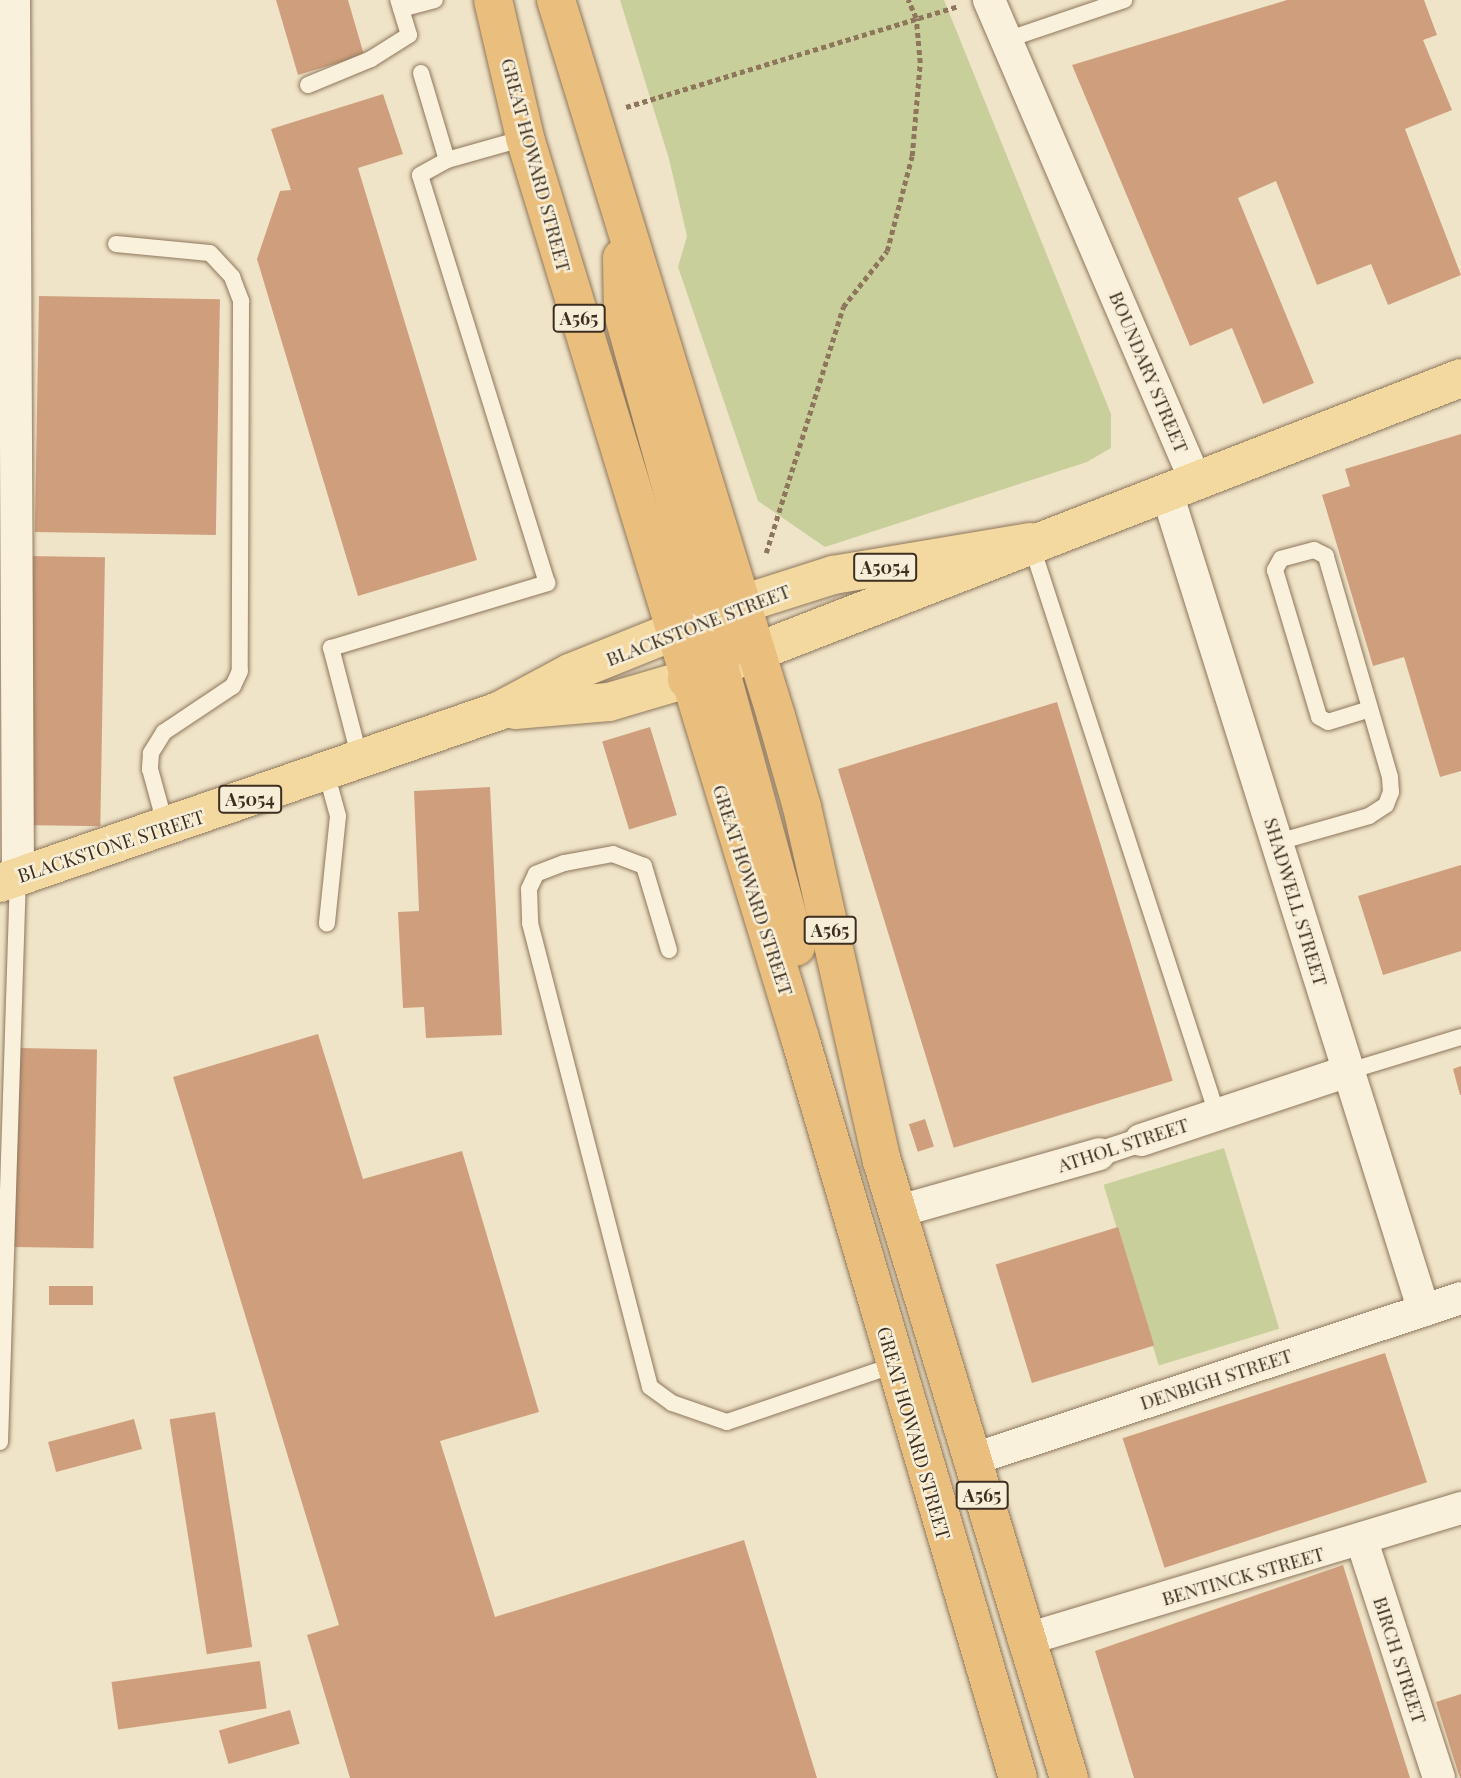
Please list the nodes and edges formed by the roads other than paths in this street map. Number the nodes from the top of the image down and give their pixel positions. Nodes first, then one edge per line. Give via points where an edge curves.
1 (14, 0) edge
2 (435, 0) edge
3 (493, 0) edge
4 (556, 0) edge
5 (1124, 0) edge
6 (974, 3) edge
7 (400, 5) edge
8 (1006, 40) junction
9 (421, 73) dead end
10 (308, 85) dead end
11 (525, 138) junction
12 (447, 160) junction
13 (621, 213) junction
14 (117, 244) dead end
15 (1461, 378) edge
16 (1181, 487) junction
17 (1030, 542) junction
18 (742, 604) junction
19 (708, 619) junction
20 (673, 633) junction
21 (756, 650) junction
22 (703, 672) junction
23 (1370, 709) junction
24 (499, 712) junction
25 (343, 766) junction
26 (166, 829) junction
27 (1278, 842) junction
28 (9, 880) edge
29 (327, 923) dead end
30 (669, 950) dead end
31 (1461, 1037) edge
32 (1349, 1071) junction
33 (1217, 1114) junction
34 (1141, 1140) joint
35 (1099, 1154) joint
36 (897, 1212) junction
37 (1461, 1298) edge
38 (1424, 1311) junction
39 (894, 1365) junction
40 (0, 1442) edge
41 (971, 1460) junction
42 (1461, 1508) edge
43 (1362, 1541) junction
44 (1024, 1640) junction
45 (1017, 1778) edge
46 (1069, 1778) edge
47 (1439, 1778) edge

1 - 28 street
2 - 7 lane
3 - 11 highway, GREAT HOWARD STREET / A565
4 - 13 highway, A565
5 - 8 lane
6 - 8 street, BOUNDARY STREET
7 - 10 lane via 409,35 371,59
8 - 16 street, BOUNDARY STREET
9 - 12 lane
11 - 12 lane
11 - 20 highway, GREAT HOWARD STREET / A565
12 - 25 lane via 420,175 547,583 331,648
13 - 18 highway, A565
13 - 19 highway via 623,313
14 - 26 lane via 210,253 232,277 242,302 240,671 233,686 163,732 151,753 150,769
15 - 16 main road, A5054
16 - 17 main road, BLACKSTONE STREET / A5054
16 - 27 street, SHADWELL STREET
17 - 18 main road, BLACKSTONE STREET / A5054 via 833,575
17 - 21 main road, BLACKSTONE STREET / A5054 via 866,611
17 - 33 lane
18 - 19 main road, BLACKSTONE STREET / A5054
18 - 21 highway, A565
18 - 22 highway
19 - 20 main road, BLACKSTONE STREET / A5054
19 - 22 highway
20 - 22 highway, GREAT HOWARD STREET / A565
20 - 24 main road, BLACKSTONE STREET / A5054 via 570,673
21 - 22 main road, BLACKSTONE STREET / A5054
21 - 36 highway, A565 via 802,807 868,1109
22 - 24 main road, BLACKSTONE STREET / A5054 via 610,702
22 - 39 highway, GREAT HOWARD STREET / A565 via 800,1038
23 - 23 lane via 1328,722 1319,717 1275,570 1281,559 1314,550 1326,556
23 - 27 lane via 1390,777 1387,805 1368,816
24 - 25 main road, BLACKSTONE STREET / A5054
25 - 26 main road, BLACKSTONE STREET / A5054
25 - 29 lane
26 - 28 main road, BLACKSTONE STREET / A5054
27 - 32 street, SHADWELL STREET
28 - 40 lane
30 - 39 lane via 644,866 613,854 564,863 536,874 529,889 530,923 650,1387 673,1403 727,1422
31 - 32 lane
32 - 33 street, ATHOL STREET
32 - 38 street, SHADWELL STREET
33 - 34 street, ATHOL STREET
34 - 35 street, ATHOL STREET
35 - 36 street, ATHOL STREET
36 - 41 highway, A565
37 - 38 street, DENBIGH STREET
38 - 41 street, DENBIGH STREET
39 - 45 highway, GREAT HOWARD STREET / A565
41 - 44 highway, A565
42 - 43 street, BENTINCK STREET
43 - 44 street, BENTINCK STREET
43 - 47 street, BIRCH STREET
44 - 46 highway, A565

